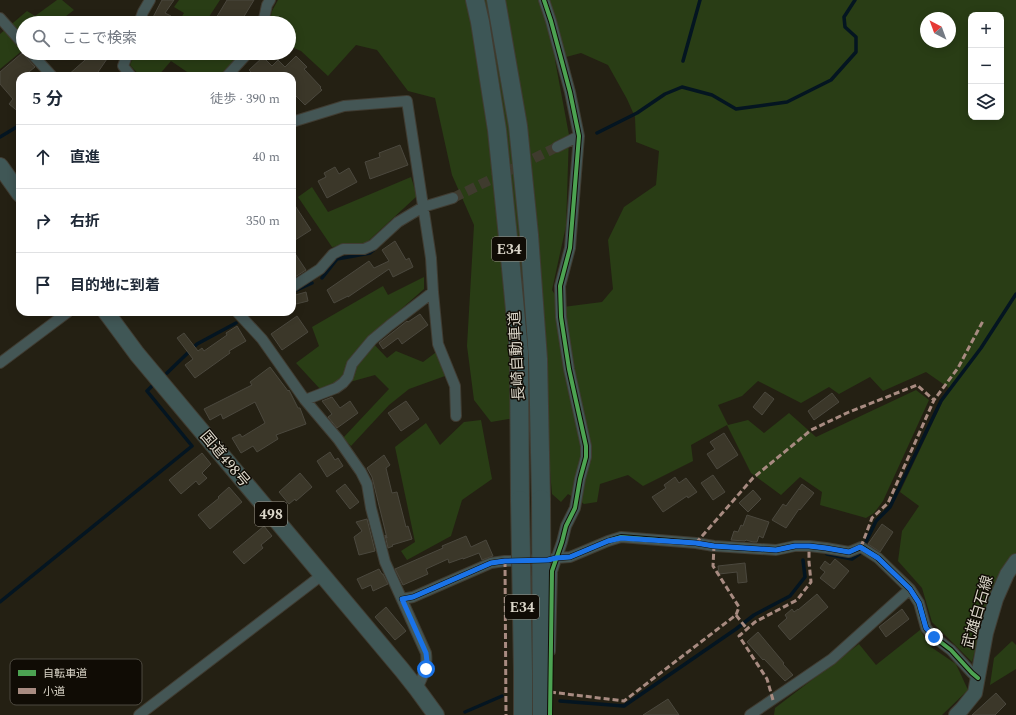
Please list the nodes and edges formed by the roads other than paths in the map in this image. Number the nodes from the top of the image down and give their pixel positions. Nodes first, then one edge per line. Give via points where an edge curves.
1 (150, 0) edge
2 (270, 0) edge
3 (475, 0) edge
4 (496, 0) edge
5 (544, 0) edge
6 (142, 16) edge
7 (265, 16) edge
8 (0, 18) edge
9 (16, 36) edge
10 (37, 60) edge
11 (125, 60) edge
12 (242, 60) edge
13 (48, 72) edge
14 (128, 72) edge
15 (231, 72) edge
16 (296, 121) edge
17 (579, 136) junction
18 (558, 147) tunnel mouth
19 (0, 166) edge
20 (16, 188) edge
21 (453, 198) tunnel mouth
22 (424, 207) junction
23 (296, 284) edge
24 (433, 292) junction
25 (63, 316) edge
26 (109, 316) edge
27 (243, 316) edge
28 (0, 363) edge
29 (305, 400) junction
30 (456, 416) dead end
31 (556, 558) junction
32 (1016, 561) edge
33 (322, 575) junction
34 (910, 589) junction
35 (402, 599) junction
36 (978, 678) junction
37 (417, 689) junction
38 (962, 713) edge
39 (139, 715) edge
40 (436, 715) edge
41 (523, 715) edge
42 (542, 715) edge
43 (550, 715) edge
44 (750, 715) edge

1 - 6 street
2 - 7 street
3 - 41 highway, 長崎自動車道 / E34, bridge via 497,130 519,351
4 - 42 highway, 長崎自動車道 / E34, bridge via 518,126 538,359
5 - 17 street via 568,85
8 - 9 street
10 - 13 street
11 - 14 street via 123,66
12 - 15 street
16 - 22 street via 344,106 407,101
17 - 18 street
17 - 31 street via 570,248 560,286 561,318 586,457 575,508 566,526
19 - 20 highway
21 - 22 street
22 - 23 street via 398,222 373,245 364,249 343,249 333,254 320,269
22 - 24 street
24 - 29 street via 372,340 352,364 343,383
24 - 30 street via 438,344 456,386
25 - 28 street
26 - 33 highway, 国道498号 / 498 via 137,354
27 - 29 street
29 - 35 street via 338,439 367,484 385,562
31 - 34 street via 570,557 621,538 776,550 809,546 849,552 860,547 878,558
31 - 35 street via 491,563 413,597
31 - 43 street via 552,571
32 - 36 main road, 武雄白石線 via 996,598 986,633
33 - 37 highway, 国道498号 / 498
33 - 39 street
34 - 36 street via 919,603 926,628
34 - 44 street via 832,659
35 - 37 street via 426,653 426,669
36 - 38 main road, 武雄白石線 via 975,693
37 - 40 highway, 国道498号 / 498

